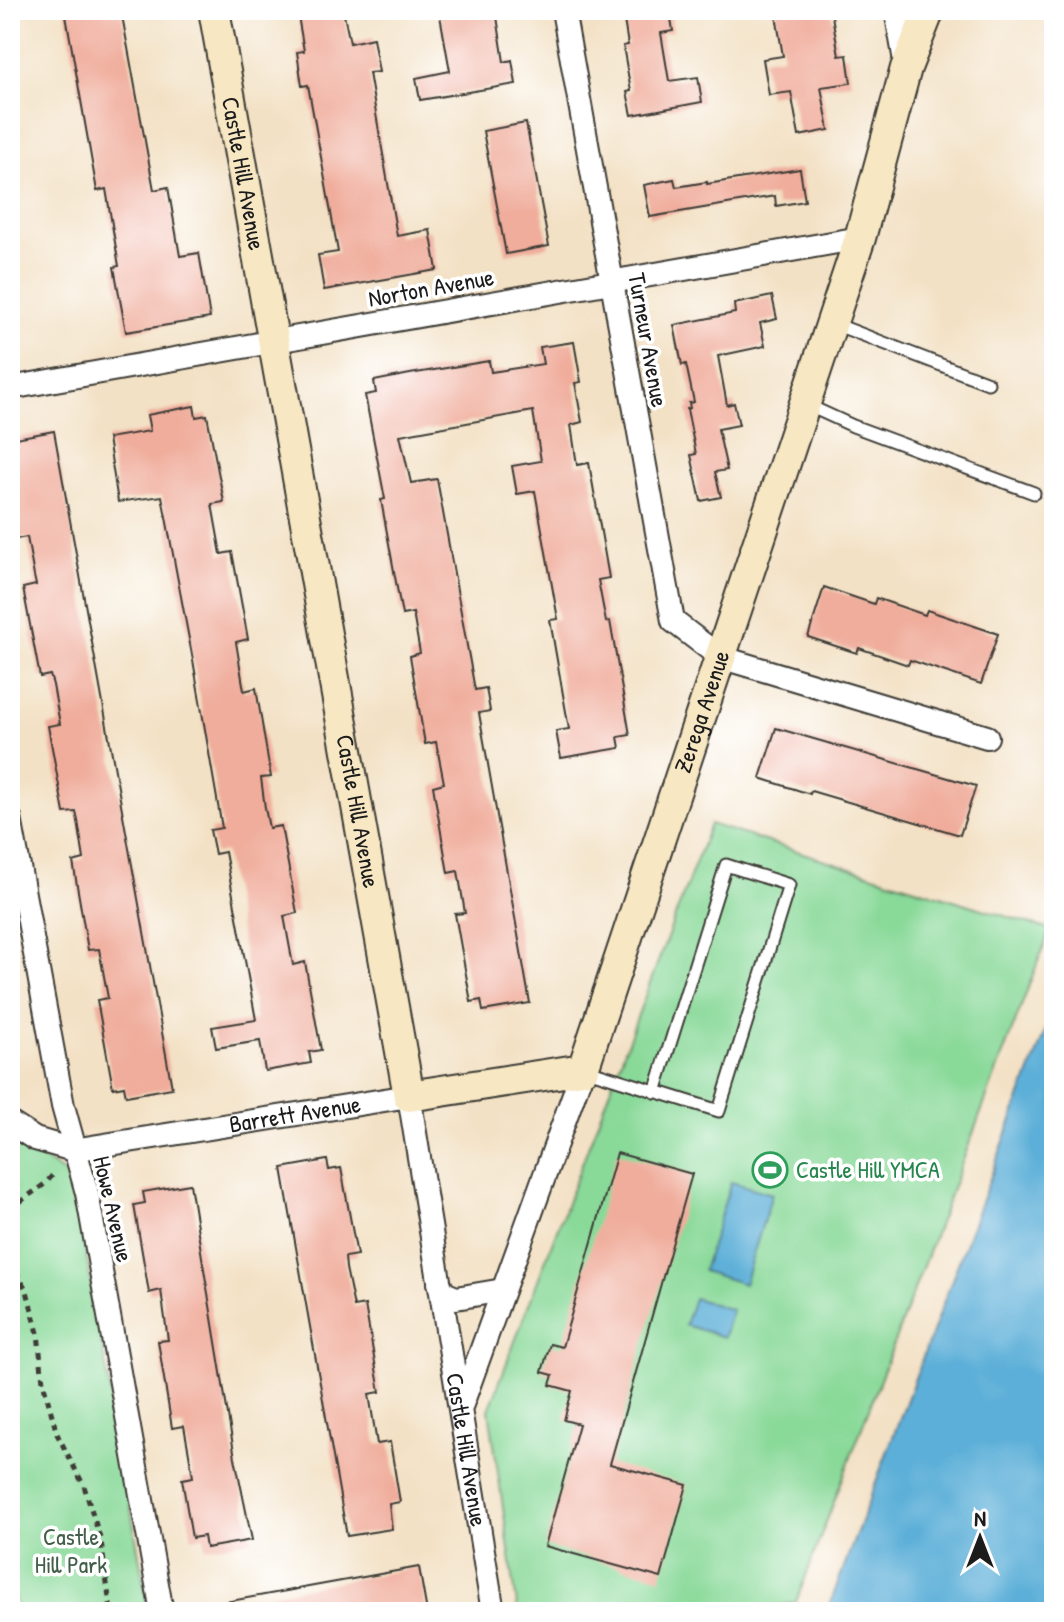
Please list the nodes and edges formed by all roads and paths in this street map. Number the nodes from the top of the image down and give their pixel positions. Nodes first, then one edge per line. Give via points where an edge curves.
1 (214, 10) edge
2 (563, 10) edge
3 (896, 10) edge
4 (929, 10) edge
5 (906, 68) junction
6 (860, 238) junction
7 (611, 282) junction
8 (832, 322) junction
9 (273, 342) junction
10 (988, 383) dead end
11 (10, 388) edge
12 (804, 404) junction
13 (1034, 493) dead end
14 (720, 657) junction
15 (987, 737) dead end
16 (10, 818) edge
17 (583, 1069) junction
18 (655, 1092) junction
19 (409, 1096) junction
20 (10, 1123) edge
21 (73, 1150) junction
22 (55, 1172) dead end
23 (10, 1209) edge
24 (10, 1261) edge
25 (439, 1283) junction
26 (503, 1290) junction
27 (460, 1408) junction
28 (111, 1612) edge
29 (162, 1612) edge
30 (493, 1612) edge

1 - 9 street, Castle Hill Avenue
2 - 7 street, Turneur Avenue
3 - 5 street
4 - 5 street, Zerega Avenue
5 - 6 street, Zerega Avenue
6 - 7 street, Norton Avenue
6 - 8 street, Zerega Avenue
7 - 9 street, Norton Avenue
7 - 14 street, Turneur Avenue via 673,621
8 - 10 lane
8 - 12 street, Zerega Avenue
9 - 11 street, Norton Avenue
9 - 19 street, Castle Hill Avenue
12 - 13 lane
12 - 14 street, Zerega Avenue
14 - 15 street
14 - 17 street, Zerega Avenue
16 - 21 street, Howe Avenue
17 - 18 lane
17 - 19 street, Barrett Avenue
17 - 26 street, Zerega Avenue
18 - 18 lane via 719,1111 789,885 726,865
19 - 21 street, Barrett Avenue
19 - 25 street, Castle Hill Avenue
20 - 21 street, Barrett Avenue via 35,1139
21 - 29 street, Howe Avenue via 87,1193
22 - 23 path
24 - 28 path via 27,1291 57,1434 84,1486 101,1541
25 - 26 street via 444,1293 456,1298
25 - 27 street, Castle Hill Avenue
26 - 27 street, Zerega Avenue
27 - 30 street, Castle Hill Avenue

